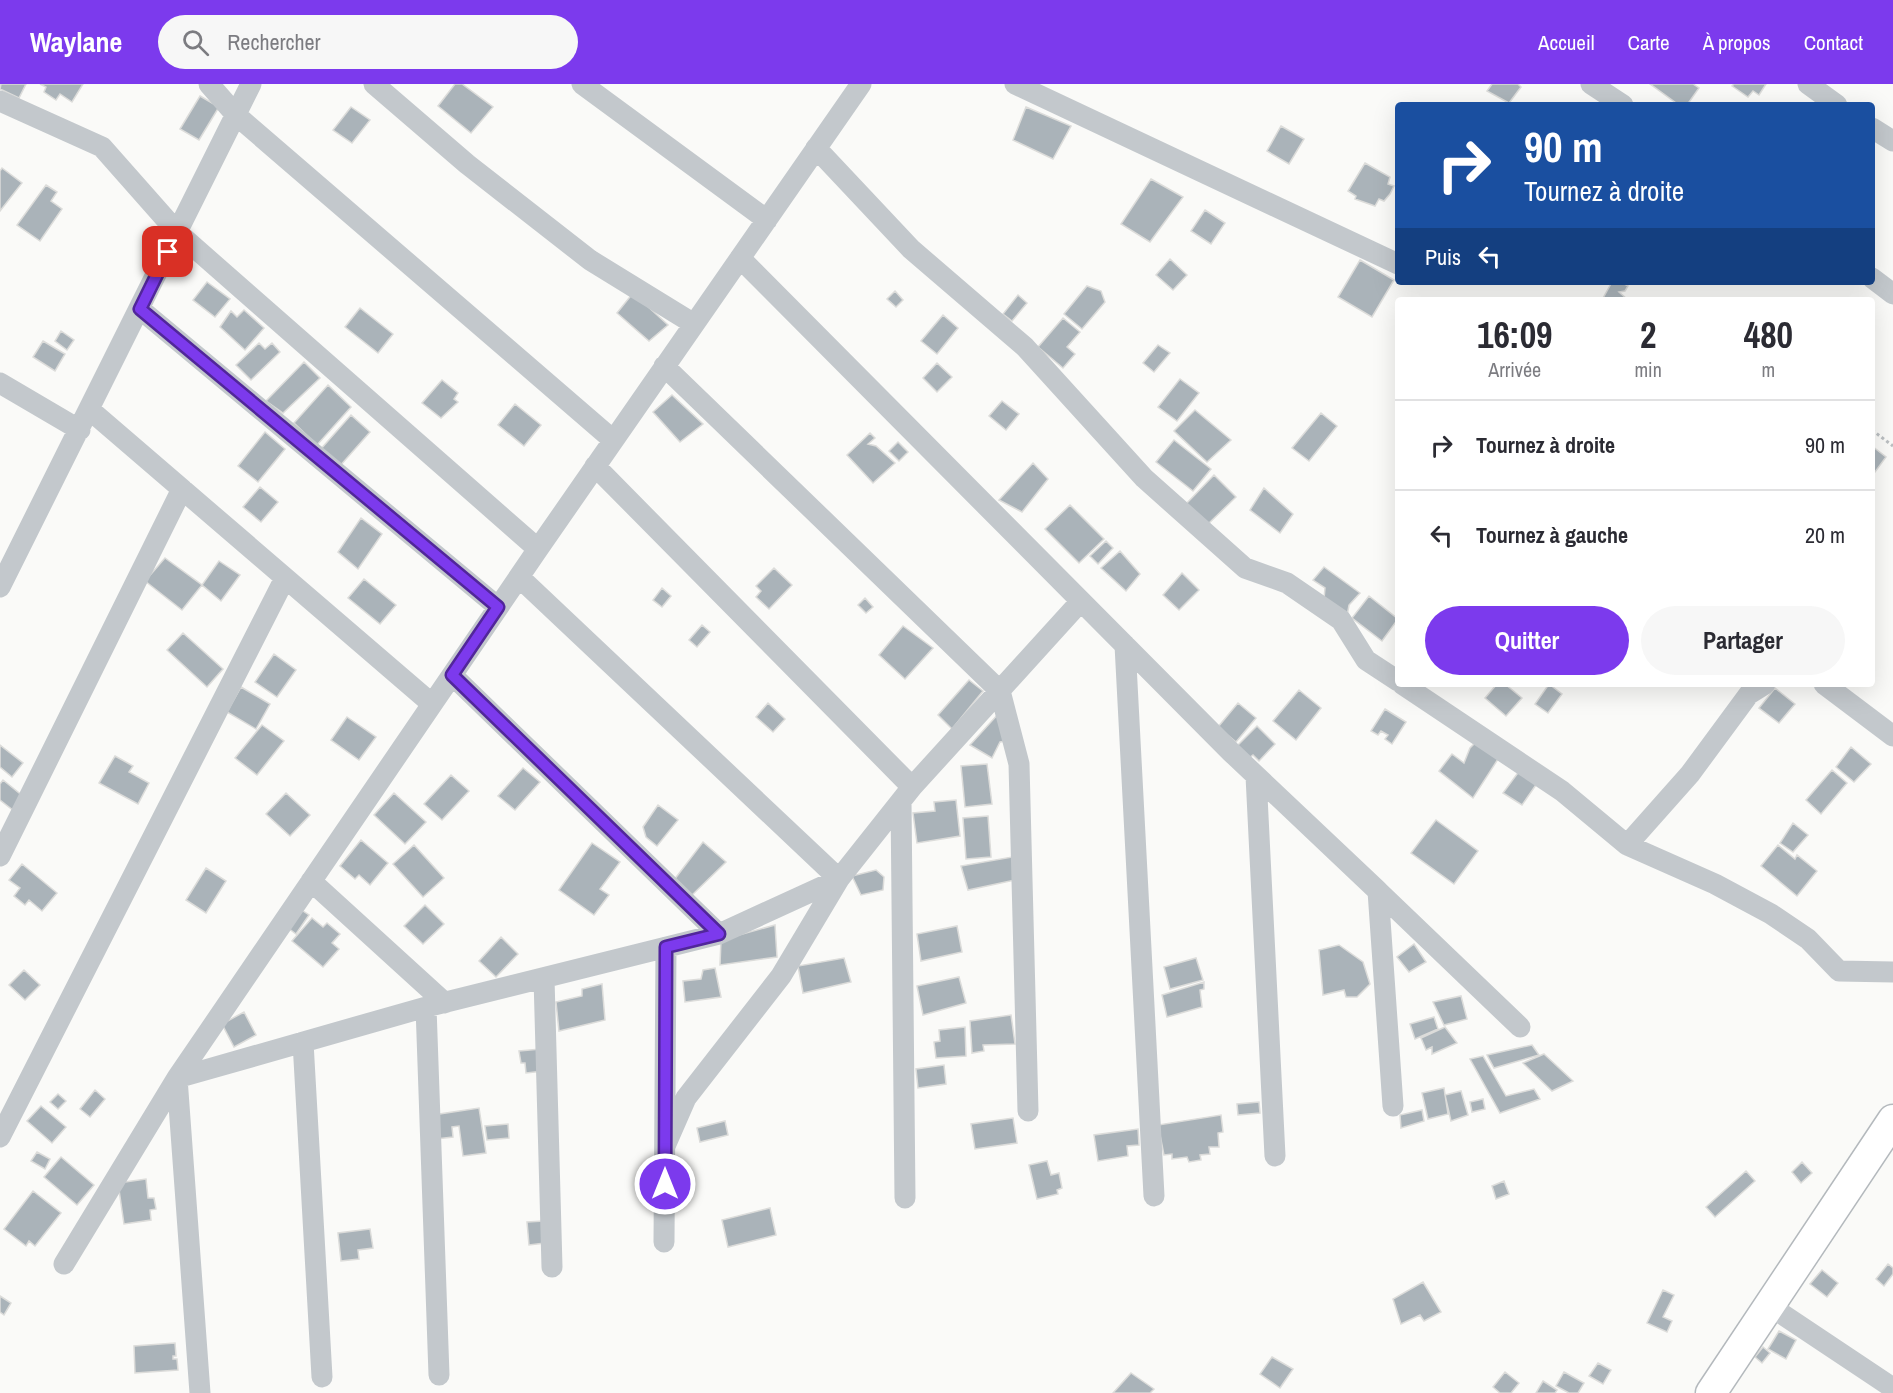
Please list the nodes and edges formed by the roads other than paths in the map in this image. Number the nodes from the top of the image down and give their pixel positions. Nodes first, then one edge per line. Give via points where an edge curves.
1 (209, 84) edge
2 (251, 84) edge
3 (374, 84) edge
4 (582, 84) edge
5 (861, 84) edge
6 (1015, 84) edge
7 (1591, 84) edge
8 (1808, 84) edge
9 (0, 101) edge
10 (1618, 102) edge
11 (1833, 102) edge
12 (236, 115) junction
13 (1875, 130) edge
14 (1893, 141) edge
15 (816, 148) junction
16 (766, 220) junction
17 (178, 233) junction
18 (740, 258) junction
19 (1395, 263) edge
20 (1875, 280) edge
21 (1893, 294) edge
22 (140, 309) junction
23 (694, 324) junction
24 (664, 366) junction
25 (0, 383) edge
26 (90, 410) junction
27 (80, 430) junction
28 (613, 440) junction
29 (595, 466) junction
30 (182, 489) junction
31 (538, 549) junction
32 (519, 577) junction
33 (285, 578) junction
34 (0, 587) edge
35 (1081, 601) junction
36 (498, 607) junction
37 (1125, 645) junction
38 (452, 675) junction
39 (1395, 679) edge
40 (1406, 687) edge
41 (1760, 687) edge
42 (1828, 687) edge
43 (1000, 691) junction
44 (432, 704) junction
45 (1893, 736) edge
46 (1256, 776) junction
47 (906, 794) junction
48 (1627, 845) junction
49 (0, 856) edge
50 (839, 879) junction
51 (311, 881) junction
52 (1378, 891) junction
53 (719, 934) junction
54 (666, 947) junction
55 (1893, 972) edge
56 (544, 978) junction
57 (435, 1005) junction
58 (1520, 1027) dead end
59 (303, 1042) junction
60 (177, 1078) junction
61 (1393, 1106) dead end
62 (1028, 1111) dead end
63 (1893, 1119) edge
64 (0, 1137) edge
65 (665, 1146) junction
66 (1275, 1156) dead end
67 (1154, 1196) dead end
68 (905, 1198) dead end
69 (664, 1242) dead end
70 (64, 1264) dead end
71 (552, 1268) dead end
72 (1770, 1306) junction
73 (439, 1375) dead end
74 (322, 1377) dead end
75 (1893, 1388) edge
76 (200, 1393) edge
77 (1711, 1393) edge

1 - 12 street
2 - 12 street
3 - 23 street via 466,164 590,260
4 - 16 street
5 - 15 street
6 - 19 street
7 - 10 street
8 - 11 street
9 - 17 street via 102,147
12 - 17 street
12 - 28 street
13 - 14 street
15 - 16 street
15 - 39 street via 911,249 1025,347 1144,478 1245,568 1287,583 1341,620 1366,660
16 - 18 street
17 - 22 street
17 - 31 street
18 - 23 street
18 - 35 street
20 - 21 street
22 - 26 street
22 - 36 street
23 - 24 street
24 - 28 street
24 - 43 street
25 - 27 street
26 - 27 street
26 - 30 street
27 - 34 street
28 - 29 street
29 - 31 street
29 - 47 street
30 - 33 street
30 - 49 street
31 - 32 street
32 - 36 street
32 - 50 street
33 - 44 street
33 - 64 street
35 - 37 street
35 - 43 street
36 - 38 street
37 - 46 street
37 - 67 street
38 - 44 street
38 - 53 street
40 - 48 street via 1562,791
41 - 48 street via 1749,694 1690,774
42 - 45 street
43 - 47 street
43 - 62 street via 1019,764
44 - 51 street
46 - 52 street
46 - 66 street
47 - 50 street
47 - 68 street
48 - 55 street via 1771,914 1808,939 1839,971
50 - 53 street
50 - 65 street via 781,976 687,1098
51 - 57 street
51 - 60 street
52 - 58 street
52 - 61 street
53 - 54 street
54 - 56 street
54 - 65 street
56 - 57 street
56 - 71 street
57 - 59 street
57 - 73 street
59 - 60 street
59 - 74 street
60 - 70 street
60 - 76 street
63 - 72 highway
65 - 69 street
72 - 75 street
72 - 77 highway

